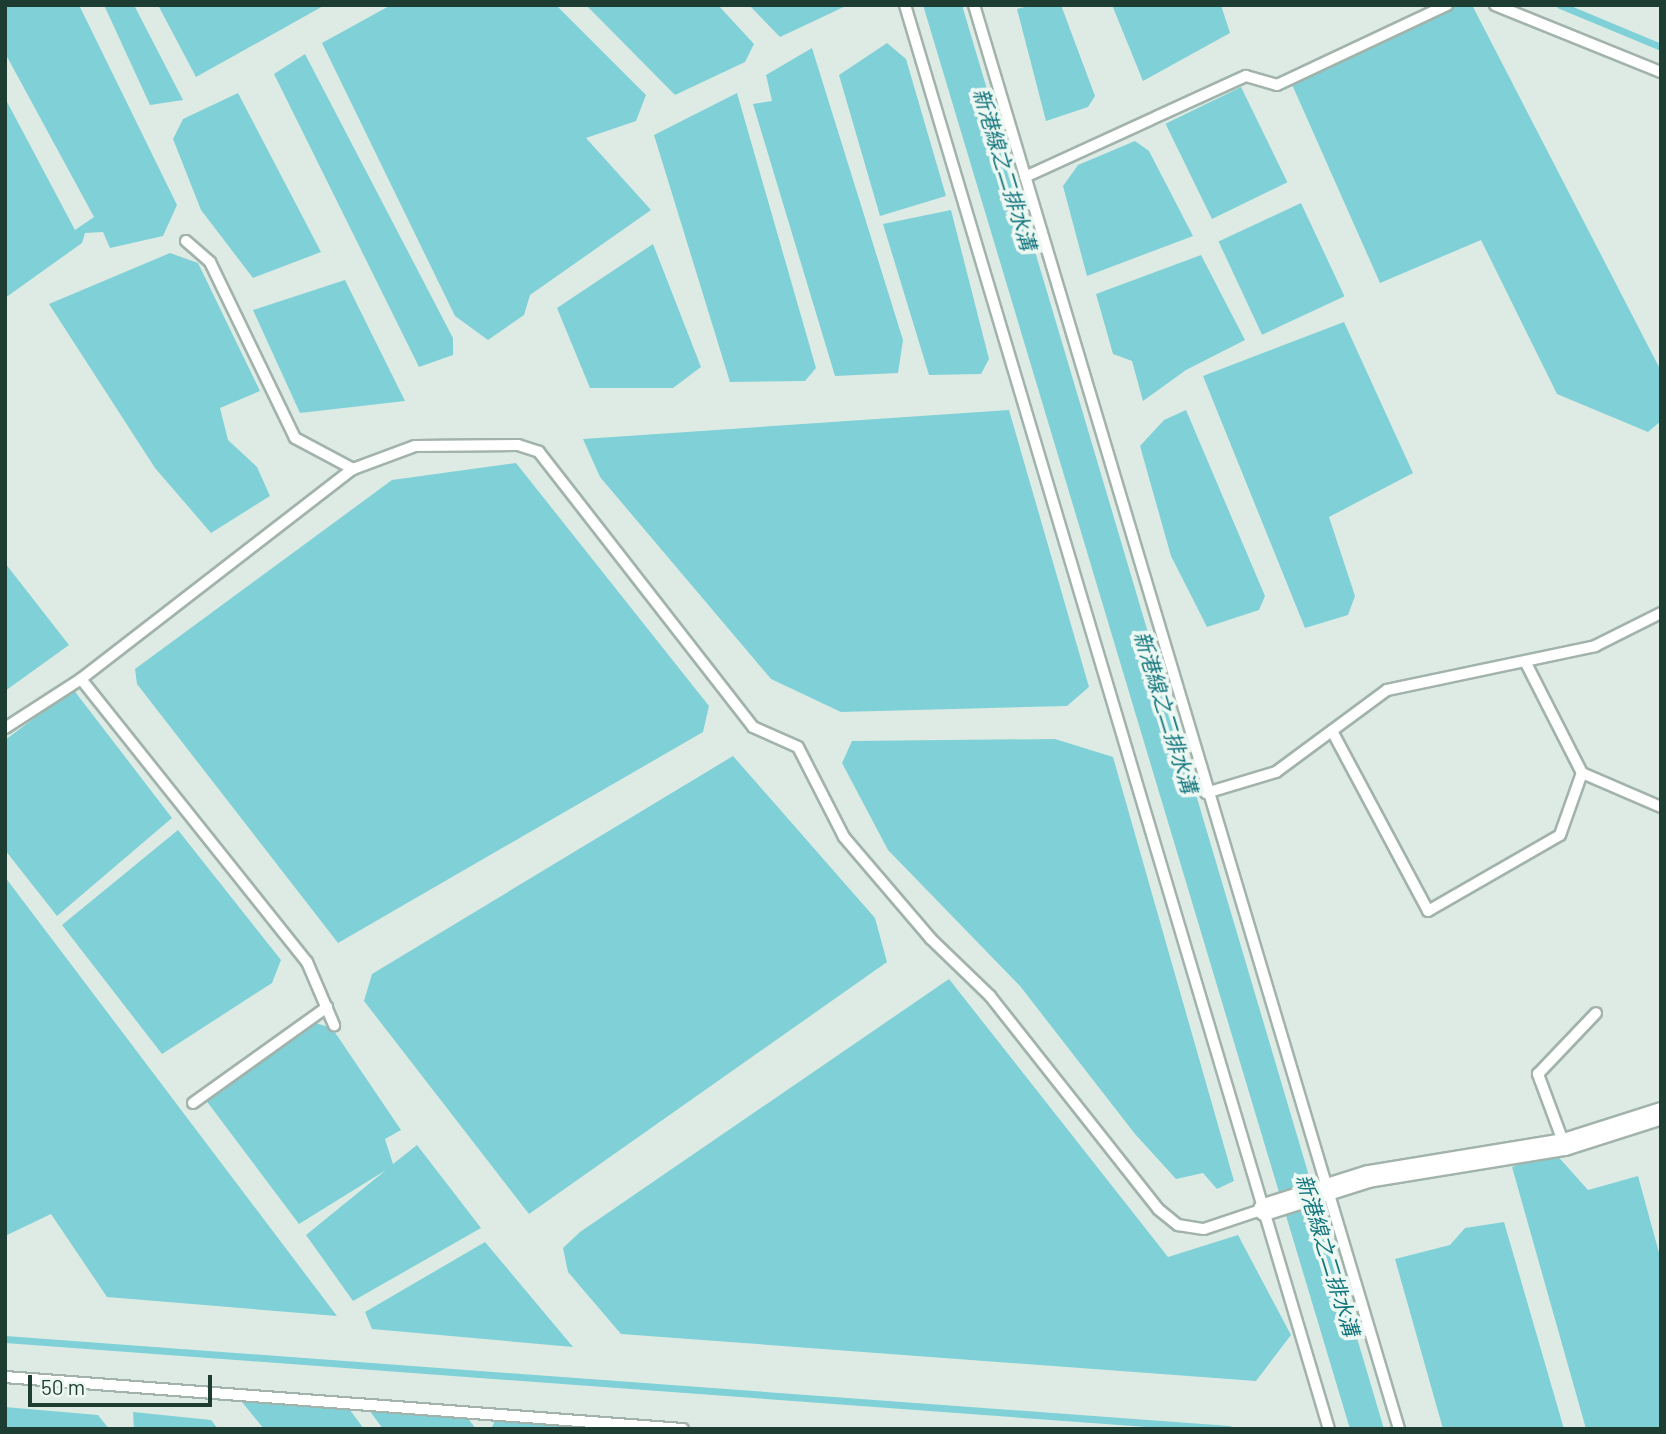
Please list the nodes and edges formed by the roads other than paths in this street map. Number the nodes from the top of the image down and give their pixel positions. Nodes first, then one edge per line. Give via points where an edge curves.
1 (905, 5) edge
2 (974, 5) edge
3 (1447, 5) edge
4 (1494, 5) edge
5 (1661, 72) edge
6 (1025, 177) junction
7 (186, 241) dead end
8 (353, 469) junction
9 (1661, 613) edge
10 (1527, 665) junction
11 (81, 679) junction
12 (5, 728) edge
13 (1332, 731) junction
14 (1582, 774) junction
15 (1206, 793) junction
16 (1661, 807) edge
17 (327, 1007) junction
18 (1596, 1013) dead end
19 (334, 1025) dead end
20 (193, 1103) dead end
21 (1661, 1114) edge
22 (1564, 1144) junction
23 (1330, 1188) junction
24 (1264, 1209) junction
25 (5, 1377) edge
26 (683, 1429) edge
27 (1329, 1429) edge
28 (1399, 1429) edge

1 - 24 lane
2 - 6 lane
3 - 6 lane via 1277,85 1247,76
4 - 5 lane
6 - 15 lane
7 - 8 lane via 210,261 295,439
8 - 11 lane
8 - 24 lane via 415,446 518,445 539,452 753,727 798,747 844,837 931,939 990,996 1158,1209 1178,1225 1204,1229
9 - 10 lane via 1595,646
10 - 13 lane via 1387,691
10 - 14 lane
11 - 12 lane
11 - 17 lane via 307,962
13 - 14 lane via 1428,911 1560,835
13 - 15 lane via 1276,772
14 - 16 lane
15 - 23 lane
17 - 19 lane
17 - 20 lane
18 - 22 lane via 1538,1074
21 - 22 street
22 - 23 street
23 - 24 street
23 - 28 lane
24 - 27 lane
25 - 26 lane

